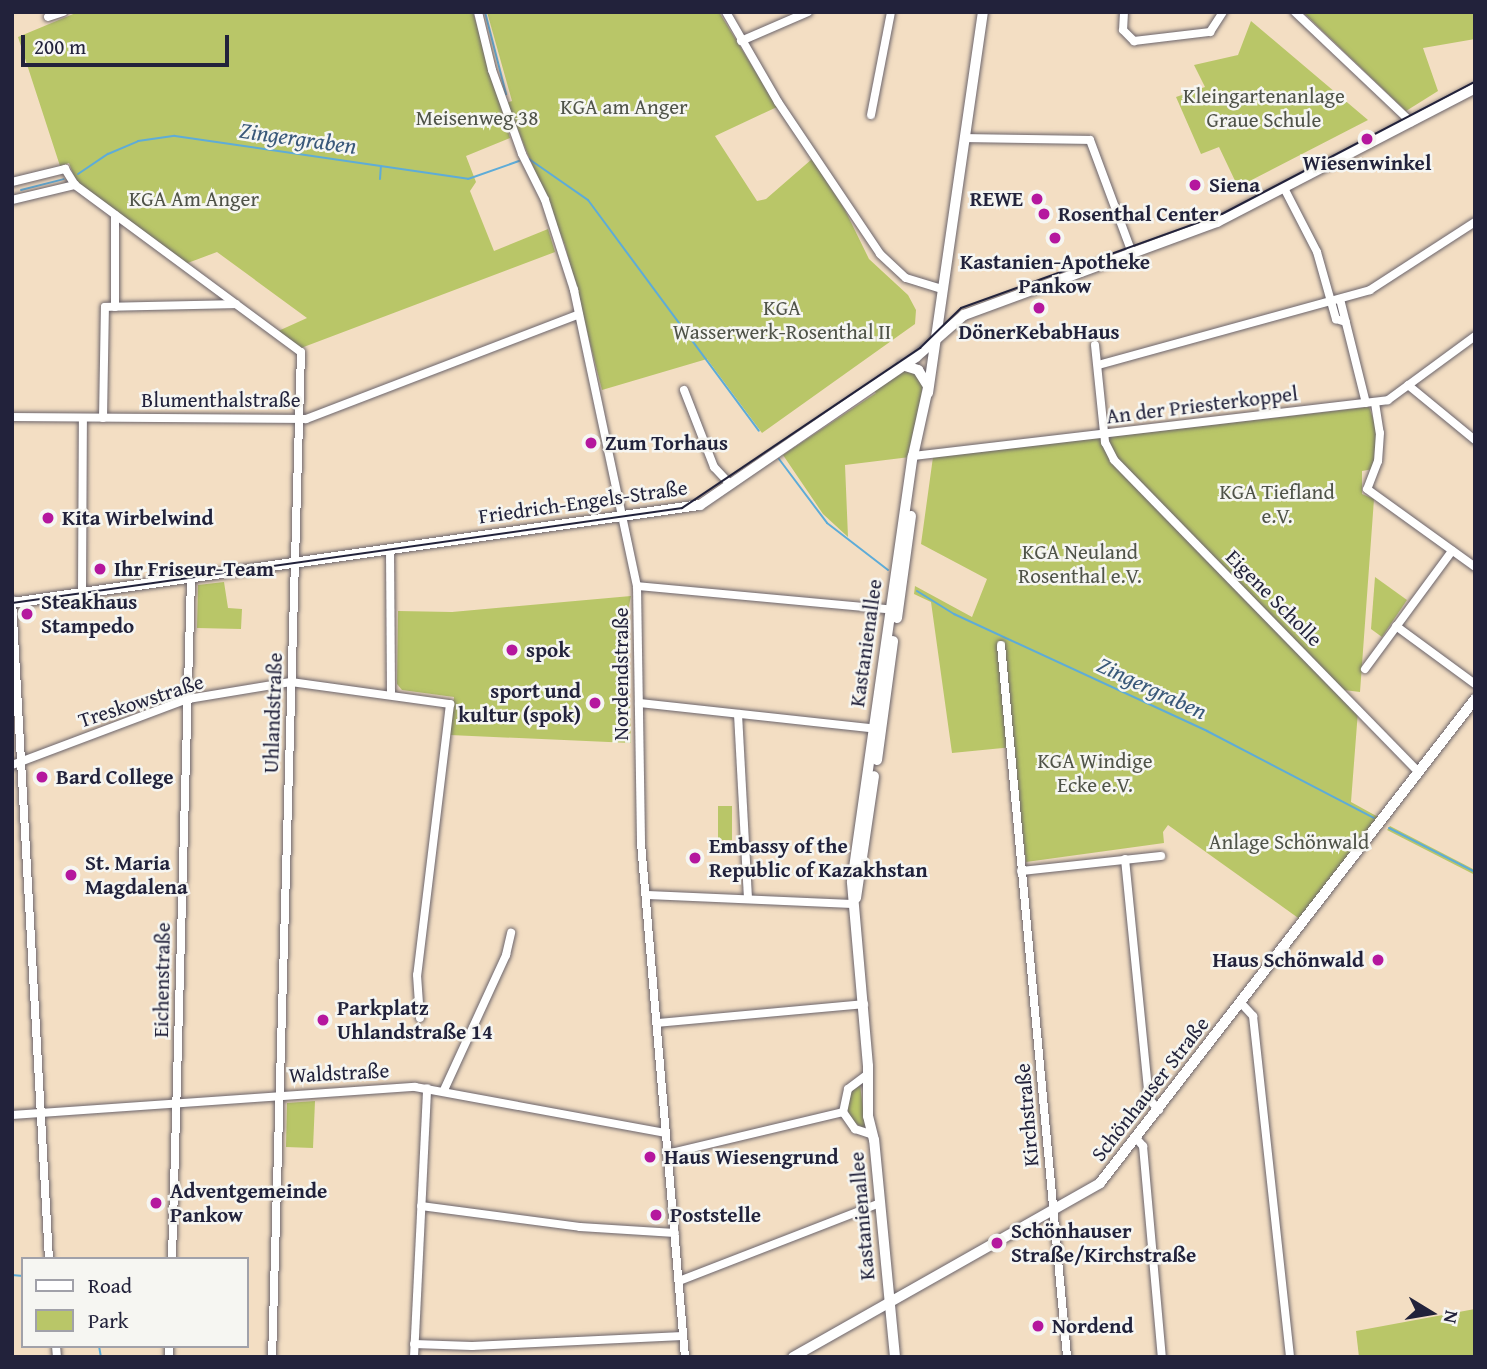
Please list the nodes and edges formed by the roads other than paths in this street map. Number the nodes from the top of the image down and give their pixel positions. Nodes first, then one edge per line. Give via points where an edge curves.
1 (63, 12) edge
2 (478, 12) edge
3 (726, 12) edge
4 (808, 12) edge
5 (891, 12) edge
6 (983, 12) edge
7 (1124, 12) edge
8 (1223, 12) edge
9 (1295, 12) edge
10 (48, 17) dead end
11 (741, 41) junction
12 (1475, 88) edge
13 (871, 115) dead end
14 (1411, 122) junction
15 (965, 138) junction
16 (12, 182) edge
17 (74, 184) junction
18 (1284, 188) junction
19 (12, 200) edge
20 (115, 215) junction
21 (1475, 222) edge
22 (1132, 253) junction
23 (941, 289) junction
24 (1335, 300) junction
25 (236, 303) junction
26 (115, 307) junction
27 (579, 314) junction
28 (1475, 336) edge
29 (935, 340) junction
30 (1095, 345) dead end
31 (902, 365) junction
32 (1098, 365) junction
33 (1408, 385) junction
34 (928, 388) junction
35 (684, 390) dead end
36 (1371, 403) junction
37 (12, 417) edge
38 (83, 418) junction
39 (103, 418) junction
40 (299, 420) junction
41 (1105, 434) junction
42 (1475, 440) edge
43 (916, 456) junction
44 (730, 484) junction
45 (624, 516) junction
46 (390, 549) junction
47 (1452, 551) junction
48 (295, 563) junction
49 (1475, 567) edge
50 (191, 577) junction
51 (638, 586) junction
52 (82, 592) junction
53 (12, 602) edge
54 (894, 610) junction
55 (1396, 626) junction
56 (1001, 645) dead end
57 (1365, 669) dead end
58 (291, 682) junction
59 (1475, 684) edge
60 (391, 692) junction
61 (188, 699) junction
62 (1475, 699) edge
63 (639, 703) junction
64 (738, 714) junction
65 (877, 729) junction
66 (15, 763) edge
67 (1419, 772) junction
68 (1161, 856) dead end
69 (1125, 859) junction
70 (1021, 871) junction
71 (646, 895) junction
72 (747, 899) junction
73 (853, 904) junction
74 (511, 933) dead end
75 (864, 1003) junction
76 (1241, 1003) junction
77 (420, 1018) dead end
78 (657, 1023) junction
79 (867, 1074) junction
80 (427, 1088) junction
81 (444, 1090) junction
82 (280, 1094) junction
83 (177, 1102) junction
84 (1159, 1110) junction
85 (40, 1112) junction
86 (843, 1112) junction
87 (12, 1115) edge
88 (665, 1133) junction
89 (873, 1135) junction
90 (1136, 1138) junction
91 (667, 1154) junction
92 (880, 1203) junction
93 (421, 1206) junction
94 (1054, 1212) junction
95 (675, 1233) junction
96 (50, 1257) edge
97 (172, 1257) edge
98 (679, 1281) junction
99 (890, 1304) junction
100 (683, 1336) junction
101 (414, 1344) junction
102 (272, 1357) edge
103 (414, 1357) edge
104 (685, 1357) edge
105 (793, 1357) edge
106 (895, 1357) edge
107 (1060, 1357) edge
108 (1067, 1357) edge
109 (1161, 1357) edge
110 (1290, 1357) edge

1 - 10 street
2 - 27 street, Nordendstraße via 491,69 545,200
3 - 11 street
4 - 11 street
5 - 13 street
6 - 15 street, Kastanienallee
7 - 8 street via 1123,30 1134,41 1210,32
9 - 14 street
11 - 23 street via 880,254 906,278
12 - 14 street, Friedrich-Engels-Straße
14 - 18 street, Friedrich-Engels-Straße
15 - 22 street via 1090,140
15 - 23 street, Kastanienallee
16 - 17 street via 69,172
17 - 19 street
17 - 20 street, Uhlandstraße
18 - 22 street, Friedrich-Engels-Straße via 1217,222
18 - 24 street via 1317,252
20 - 25 street, Uhlandstraße
20 - 26 street
21 - 24 street via 1402,273 1370,290
22 - 29 street, Friedrich-Engels-Straße via 969,312
23 - 29 street, Kastanienallee
24 - 32 street
24 - 36 street via 1336,319 1346,323
25 - 26 street via 233,307
25 - 40 street, Uhlandstraße via 301,352
26 - 39 street via 104,310
27 - 40 street, Blumenthalstraße
27 - 45 street, Nordendstraße
28 - 33 street, An der Priesterkoppel
29 - 31 street, Friedrich-Engels-Straße
29 - 34 street, Kastanienallee
30 - 32 street, Eigene Scholle
31 - 34 street via 920,372
31 - 44 street, Friedrich-Engels-Straße
32 - 41 street, Eigene Scholle
33 - 36 street, An der Priesterkoppel via 1388,400
33 - 42 street
34 - 43 street, Kastanienallee
35 - 44 street via 714,467
36 - 41 street, An der Priesterkoppel
36 - 47 street via 1380,433 1378,461 1367,489
37 - 38 street, Blumenthalstraße
38 - 39 street, Blumenthalstraße
38 - 52 street
39 - 40 street, Blumenthalstraße
40 - 48 street, Uhlandstraße
41 - 43 street, An der Priesterkoppel
41 - 67 street, Eigene Scholle via 1114,460
43 - 54 street, Kastanienallee
44 - 45 street, Friedrich-Engels-Straße via 700,505
45 - 46 street, Friedrich-Engels-Straße
45 - 51 street, Nordendstraße
46 - 48 street, Friedrich-Engels-Straße
46 - 60 street
47 - 49 street
47 - 55 street
48 - 50 street, Friedrich-Engels-Straße
48 - 58 street, Uhlandstraße
50 - 52 street, Friedrich-Engels-Straße
50 - 61 street, Eichenstraße
51 - 54 street
51 - 63 street, Nordendstraße
52 - 53 street, Friedrich-Engels-Straße
53 - 66 street
54 - 65 street, Kastanienallee
55 - 57 street
55 - 59 street
56 - 70 street, Kirchstraße
58 - 60 street, Treskowstraße
58 - 61 street, Treskowstraße
58 - 82 street, Uhlandstraße
60 - 77 street, Treskowstraße via 450,704 417,975
61 - 66 street, Treskowstraße
61 - 83 street, Eichenstraße
62 - 67 street, Schönhauser Straße
63 - 64 street
63 - 71 street, Nordendstraße via 638,778
64 - 65 street
64 - 72 street
65 - 73 street, Kastanienallee via 852,882
66 - 85 street
67 - 76 street, Schönhauser Straße
68 - 69 street
69 - 70 street
69 - 84 street via 1149,1099
70 - 94 street, Kirchstraße
71 - 72 street
71 - 78 street, Nordendstraße
72 - 73 street
73 - 75 street, Kastanienallee
74 - 81 street via 506,955
75 - 78 street
75 - 79 street, Kastanienallee
76 - 84 street, Schönhauser Straße
76 - 110 street via 1253,1016
78 - 88 street, Nordendstraße
79 - 86 street via 848,1088
79 - 89 street, Kastanienallee via 867,1116
80 - 81 street, Waldstraße
80 - 82 street, Waldstraße
80 - 93 street
81 - 88 street, Waldstraße
82 - 83 street, Waldstraße
82 - 102 street, Uhlandstraße
83 - 85 street, Waldstraße
83 - 97 street, Eichenstraße
84 - 90 street, Schönhauser Straße
85 - 87 street, Waldstraße
85 - 96 street
86 - 89 street via 855,1129
86 - 91 street
88 - 91 street, Nordendstraße
89 - 92 street, Kastanienallee
90 - 94 street, Schönhauser Straße via 1100,1183
90 - 109 street via 1143,1146
91 - 95 street, Nordendstraße
92 - 98 street
92 - 99 street, Kastanienallee
93 - 95 street via 580,1227
93 - 101 street
94 - 99 street, Schönhauser Straße
94 - 108 street, Kirchstraße
95 - 98 street, Nordendstraße
98 - 100 street, Nordendstraße
99 - 105 street, Schönhauser Straße
99 - 106 street, Kastanienallee
100 - 101 street
100 - 104 street, Nordendstraße
101 - 103 street
107 - 108 street

